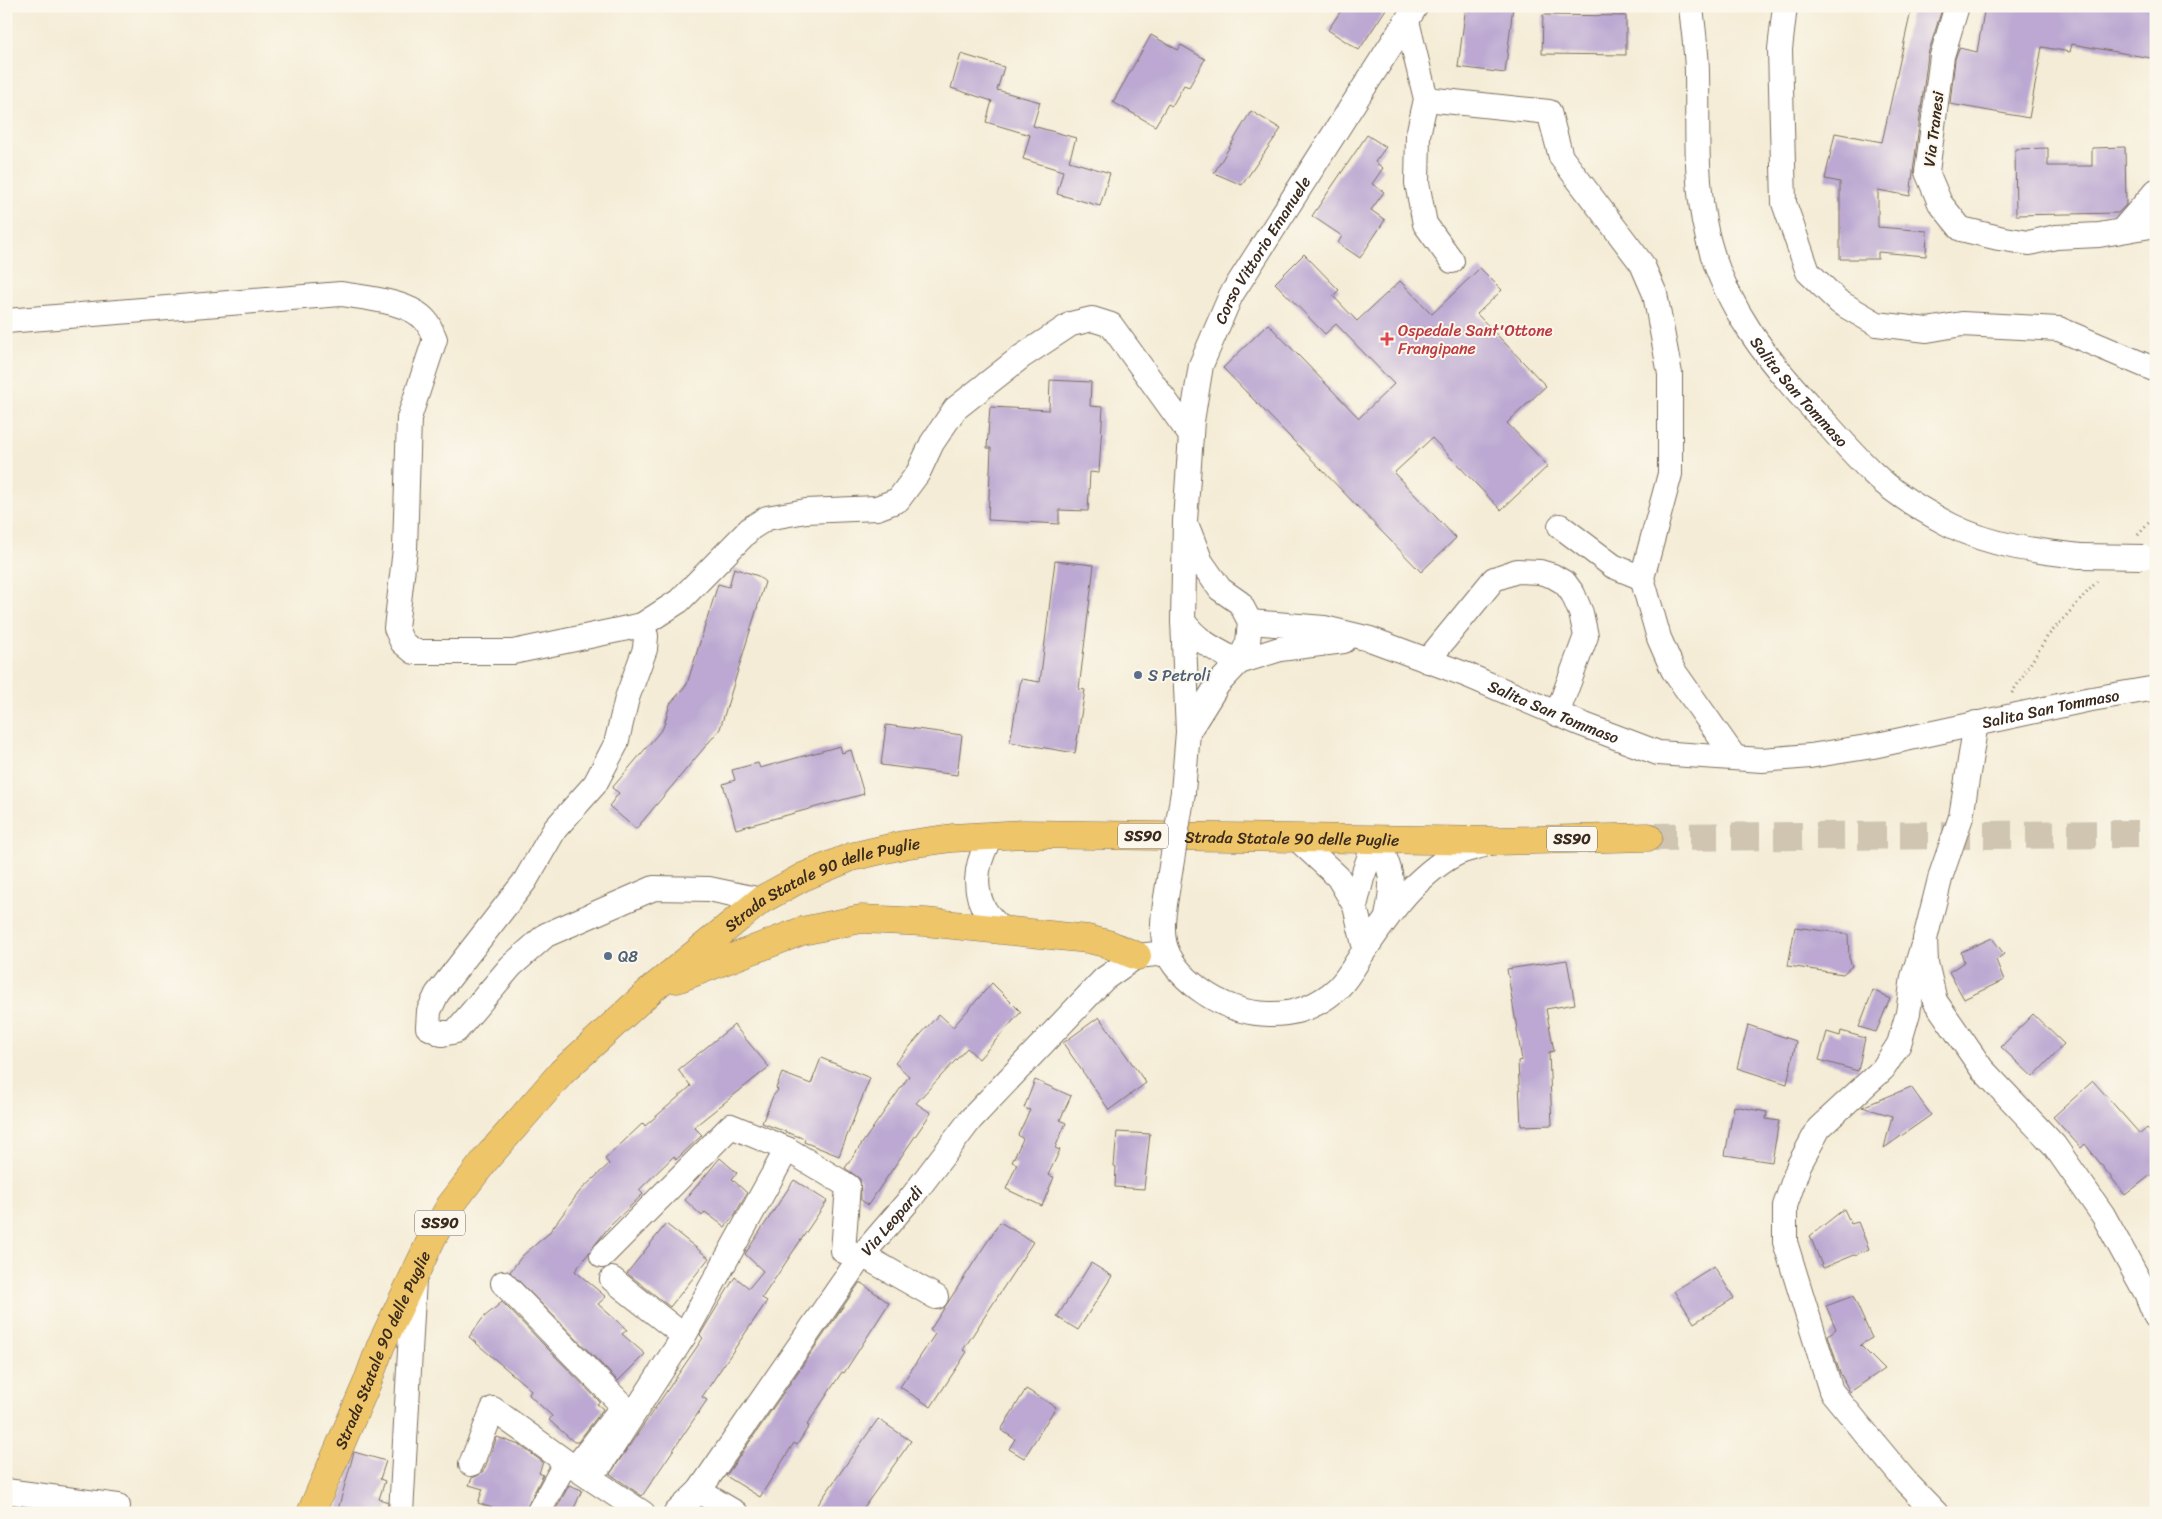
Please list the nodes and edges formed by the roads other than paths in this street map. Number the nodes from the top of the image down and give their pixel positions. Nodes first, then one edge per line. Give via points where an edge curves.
1 (1691, 6) edge
2 (1785, 6) edge
3 (1957, 6) edge
4 (1411, 14) edge
5 (1426, 99) junction
6 (2156, 191) edge
7 (2156, 225) edge
8 (2124, 229) junction
9 (1452, 261) dead end
10 (6, 321) edge
11 (2156, 370) edge
12 (1191, 436) junction
13 (1184, 522) junction
14 (1560, 526) dead end
15 (2144, 551) edge
16 (1642, 578) junction
17 (1220, 588) junction
18 (1183, 621) junction
19 (1250, 622) junction
20 (642, 625) junction
21 (1370, 639) junction
22 (1427, 661) junction
23 (1239, 662) junction
24 (2156, 688) edge
25 (1557, 714) junction
26 (1986, 721) junction
27 (1188, 732) junction
28 (1735, 758) junction
29 (991, 836) junction
30 (1295, 837) junction
31 (1376, 838) junction
32 (1648, 838) tunnel mouth
33 (1496, 841) junction
34 (761, 900) junction
35 (1355, 906) junction
36 (1386, 919) junction
37 (1003, 931) junction
38 (1925, 939) junction
39 (1365, 949) junction
40 (1166, 953) junction
41 (1137, 956) junction
42 (652, 989) junction
43 (787, 1149) junction
44 (862, 1255) junction
45 (602, 1256) dead end
46 (414, 1275) junction
47 (612, 1278) dead end
48 (503, 1282) dead end
49 (936, 1297) dead end
50 (2156, 1317) edge
51 (684, 1336) junction
52 (602, 1463) dead end
53 (471, 1464) dead end
54 (570, 1465) junction
55 (6, 1491) edge
56 (698, 1491) junction
57 (116, 1513) edge
58 (311, 1513) edge
59 (401, 1513) edge
60 (538, 1513) edge
61 (643, 1513) edge
62 (676, 1513) edge
63 (736, 1513) edge
64 (1936, 1513) edge

1 - 15 street, Salita San Tommaso, bridge via 1697,71 1697,161 1704,221 1719,276 1758,345 1790,385 1874,474 1907,500 1952,526 1985,540 2025,550 2080,556
2 - 11 street via 1780,49 1784,202 1808,272 1840,302 1877,324 1927,330 1962,324 2059,329
3 - 8 street, Via Tranesi via 1942,56 1927,172 1940,203 1961,228 2009,240 2029,242
4 - 5 street
4 - 12 street, Corso Vittorio Emanuele via 1231,296 1201,365
5 - 9 street via 1418,135 1417,183 1425,224
5 - 16 street via 1549,112 1561,157 1642,264 1655,294 1670,374 1670,474
6 - 8 street
7 - 8 street, Via Tranesi
10 - 20 street via 341,294 387,302 410,310 426,321 435,339 409,418 405,549 396,628 402,642 414,652 514,652
12 - 13 street, Corso Vittorio Emanuele
12 - 20 street via 1111,325 1092,318 1071,324 1021,357 955,409 932,443 918,473 898,500 876,508 806,511 767,518 750,528 679,601
13 - 17 street, Corso Vittorio Emanuele via 1201,562
13 - 18 street, Corso Vittorio Emanuele
14 - 16 street via 1613,566
16 - 28 street via 1659,638 1673,670
17 - 18 street via 1200,599
17 - 19 street, Corso Vittorio Emanuele via 1240,603
18 - 23 street via 1193,635 1212,649
18 - 27 street, Corso Vittorio Emanuele
19 - 21 street, Salita San Tommaso via 1324,628
19 - 23 street, Corso Vittorio Emanuele via 1248,642
20 - 34 street via 646,636 645,649 626,698 616,744 595,784 555,829 525,881 437,994 428,1011 428,1027 442,1034 456,1031 511,966 546,935 654,888 709,889
21 - 22 street, Salita San Tommaso
21 - 23 street, Salita San Tommaso via 1280,649
22 - 25 street, Salita San Tommaso
22 - 25 street via 1494,579 1517,571 1554,576 1573,594 1586,636
23 - 27 street, Corso Vittorio Emanuele via 1218,684
24 - 26 street, Salita San Tommaso
25 - 28 street, Salita San Tommaso via 1658,753
26 - 28 street, Salita San Tommaso via 1810,756 1762,760
26 - 38 street
27 - 40 street, Corso Vittorio Emanuele, bridge via 1183,792 1162,922
29 - 30 main road, Strada Statale 90 delle Puglie / SS90
29 - 34 main road, Strada Statale 90 delle Puglie / SS90 via 923,842 851,857 803,877
29 - 37 street via 980,856 978,892 984,908
30 - 31 main road, Strada Statale 90 delle Puglie / SS90
30 - 35 street via 1338,877
31 - 33 main road, Strada Statale 90 delle Puglie / SS90
31 - 35 street
31 - 36 street, Corso Vittorio Emanuele via 1390,870 1392,890
32 - 33 main road, Strada Statale 90 delle Puglie / SS90
33 - 36 street, Corso Vittorio Emanuele via 1457,853 1425,876
34 - 42 main road, Strada Statale 90 delle Puglie / SS90
35 - 39 street
36 - 39 street, Corso Vittorio Emanuele
37 - 41 main road via 1088,939
37 - 42 main road via 861,919 802,932
38 - 50 street via 1926,963 1935,1001 1982,1069 2054,1145 2103,1216
38 - 64 street via 1913,977 1899,1044 1884,1069 1819,1128 1799,1165 1785,1206 1785,1242 1831,1391
39 - 40 street, Corso Vittorio Emanuele via 1338,988 1316,1003 1275,1016 1238,1010 1213,999 1182,976
40 - 41 street
41 - 44 street, Via Leopardi via 1104,979 970,1119 911,1198
42 - 46 main road, Strada Statale 90 delle Puglie / SS90 via 562,1072 486,1159 450,1206
43 - 44 street via 848,1186 843,1251
43 - 45 street via 732,1126
43 - 51 street
44 - 49 street
44 - 56 street, Via Leopardi
46 - 58 main road, Strada Statale 90 delle Puglie / SS90
46 - 59 street
47 - 51 street
48 - 54 street via 623,1406
51 - 52 street
53 - 54 street via 493,1409
54 - 60 street
54 - 61 street
55 - 57 street via 118,1506
56 - 62 street, Via Leopardi
56 - 63 street

